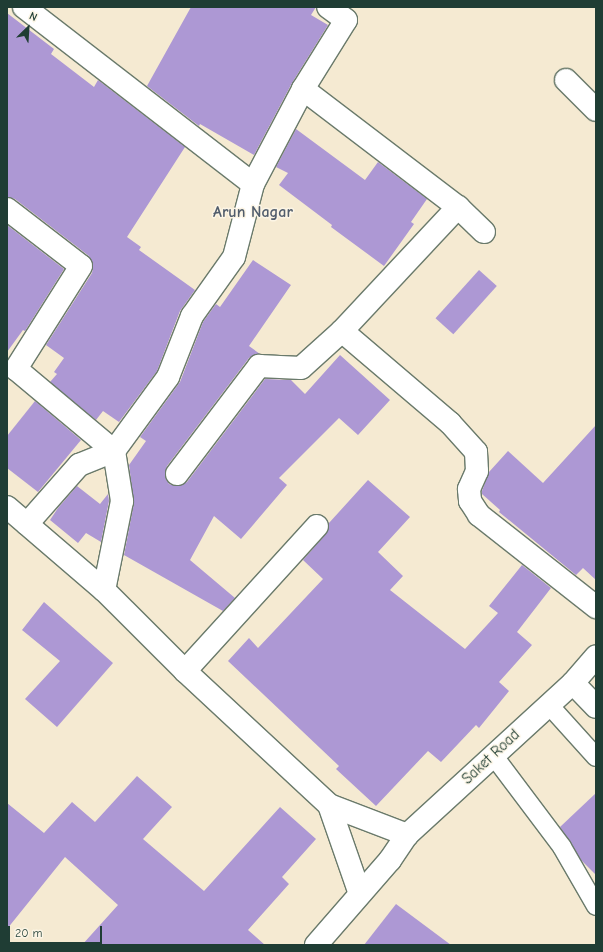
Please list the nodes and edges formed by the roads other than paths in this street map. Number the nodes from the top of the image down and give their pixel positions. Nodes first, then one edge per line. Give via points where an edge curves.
1 (24, 7) edge
2 (328, 7) edge
3 (566, 80) dead end
4 (302, 89) junction
5 (596, 110) edge
6 (252, 184) junction
7 (458, 207) junction
8 (7, 210) edge
9 (484, 232) dead end
10 (342, 331) junction
11 (114, 451) junction
12 (177, 474) dead end
13 (7, 507) edge
14 (27, 524) junction
15 (317, 526) dead end
16 (104, 590) junction
17 (596, 607) edge
18 (596, 657) edge
19 (185, 671) junction
20 (573, 683) junction
21 (549, 705) junction
22 (596, 707) edge
23 (493, 755) junction
24 (596, 757) edge
25 (329, 805) junction
26 (407, 835) junction
27 (360, 894) junction
28 (596, 906) edge
29 (316, 945) edge

1 - 6 street
2 - 4 street via 346,20
3 - 5 street
4 - 6 street
4 - 7 street
6 - 11 street via 234,257 192,316 168,377
7 - 9 street
7 - 10 street
8 - 11 street via 81,266 16,369
10 - 12 street via 301,368 259,366
10 - 17 street via 450,423 476,452 476,470 469,489 470,501 479,515
11 - 14 street via 79,465
11 - 16 street via 122,501
13 - 14 street
14 - 16 street
15 - 19 street
16 - 19 street
18 - 20 street, Saket Road
19 - 25 street
20 - 21 street, Saket Road
20 - 22 street
21 - 23 street, Saket Road
21 - 24 lane
23 - 26 street, Saket Road
23 - 28 lane via 562,847
25 - 26 street
25 - 27 street
26 - 27 street, Saket Road via 390,860
27 - 29 street, Saket Road

